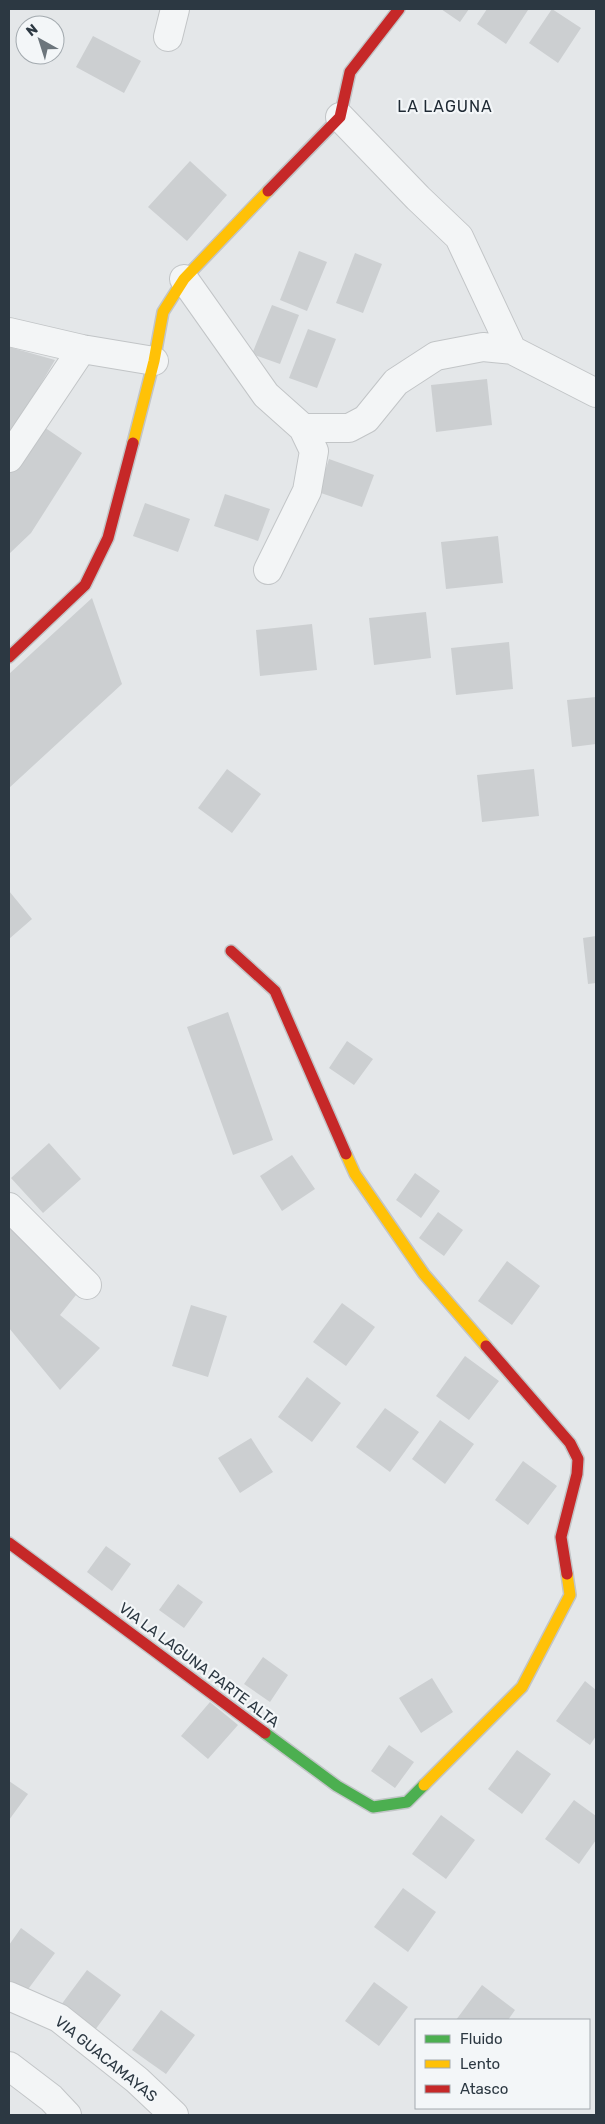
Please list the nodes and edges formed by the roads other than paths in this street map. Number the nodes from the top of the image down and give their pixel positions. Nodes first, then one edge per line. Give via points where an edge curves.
1 (175, 9) edge
2 (399, 9) edge
3 (168, 37) dead end
4 (340, 117) junction
5 (184, 279) junction
6 (9, 332) edge
7 (82, 349) junction
8 (512, 350) junction
9 (154, 361) junction
10 (596, 393) edge
11 (304, 428) junction
12 (9, 458) edge
13 (268, 570) dead end
14 (9, 657) edge
15 (231, 951) dead end
16 (9, 1207) edge
17 (87, 1285) dead end
18 (9, 1543) edge
19 (9, 1996) edge
20 (9, 2066) edge
21 (67, 2115) edge
22 (174, 2115) edge

1 - 3 street
2 - 4 street via 350,72
4 - 5 street
4 - 8 street via 459,237
5 - 9 street via 163,312
5 - 11 street via 266,395
6 - 7 street
7 - 9 street
7 - 12 street
8 - 10 street
8 - 11 street via 482,347 436,356 396,382 366,419 349,428
9 - 14 street via 108,538 85,585
11 - 13 street via 314,451 307,491
15 - 18 street, VIA LA LAGUNA PARTE ALTA via 275,991 360,1182 424,1274 570,1443 578,1459 577,1474 561,1538 570,1595 522,1687 406,1802 373,1808 337,1786
16 - 17 street
19 - 22 street, VIA GUACAMAYAS via 59,2018 137,2080
20 - 21 street via 51,2098

